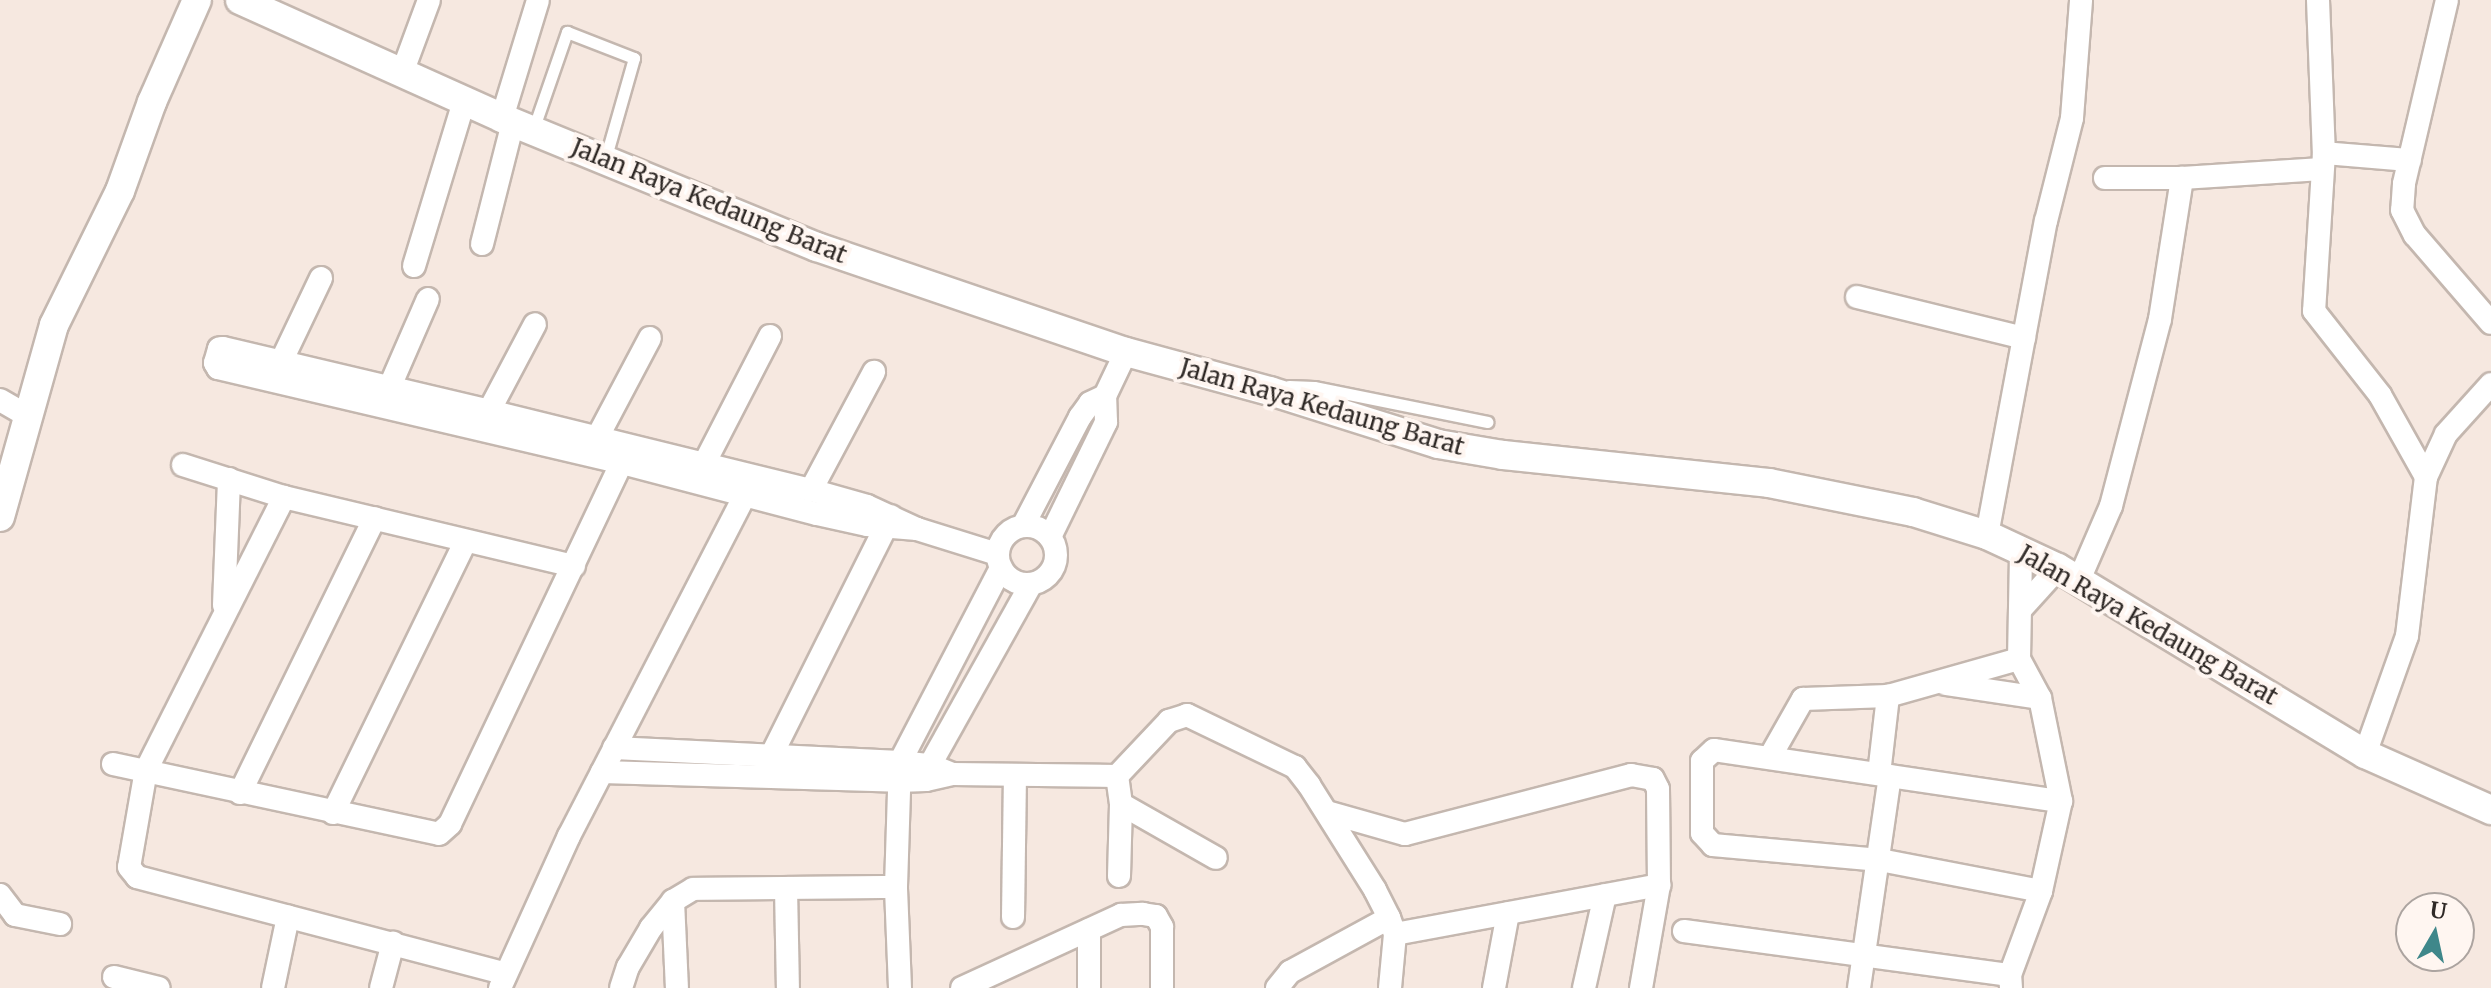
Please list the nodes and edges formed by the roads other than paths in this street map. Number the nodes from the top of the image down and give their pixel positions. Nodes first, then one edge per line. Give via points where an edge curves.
1 (197, 0) edge
2 (240, 0) edge
3 (429, 0) edge
4 (538, 0) edge
5 (2081, 0) edge
6 (2318, 0) edge
7 (2447, 0) edge
8 (402, 73) junction
9 (464, 101) junction
10 (516, 123) junction
11 (605, 160) junction
12 (2410, 160) junction
13 (2323, 161) junction
14 (2105, 178) dead end
15 (2182, 178) junction
16 (482, 244) dead end
17 (414, 266) dead end
18 (321, 278) dead end
19 (1857, 297) dead end
20 (428, 299) dead end
21 (2491, 323) edge
22 (535, 324) dead end
23 (770, 336) dead end
24 (650, 338) dead end
25 (2024, 338) junction
26 (1126, 352) junction
27 (281, 362) junction
28 (874, 372) dead end
29 (2491, 384) edge
30 (1270, 391) junction
31 (1105, 396) junction
32 (385, 397) junction
33 (0, 400) edge
34 (489, 411) junction
35 (30, 417) junction
36 (1487, 422) dead end
37 (597, 438) junction
38 (626, 455) junction
39 (704, 464) junction
40 (183, 465) dead end
41 (2426, 477) junction
42 (229, 479) junction
43 (750, 487) junction
44 (811, 490) junction
45 (284, 497) junction
46 (0, 517) edge
47 (375, 518) junction
48 (889, 522) junction
49 (1023, 526) junction
50 (1987, 535) junction
51 (1050, 537) junction
52 (465, 542) junction
53 (2021, 550) junction
54 (999, 561) junction
55 (574, 566) junction
56 (2068, 574) junction
57 (1031, 584) junction
58 (2021, 609) junction
59 (224, 610) junction
60 (2019, 659) junction
61 (1941, 684) junction
62 (1888, 696) junction
63 (2040, 698) junction
64 (921, 721) junction
65 (949, 731) junction
66 (614, 748) junction
67 (2365, 754) junction
68 (771, 756) junction
69 (1770, 757) junction
70 (113, 764) dead end
71 (146, 770) junction
72 (899, 771) junction
73 (602, 772) junction
74 (928, 772) junction
75 (1885, 775) junction
76 (1117, 776) junction
77 (1015, 777) junction
78 (240, 793) junction
79 (1318, 797) junction
80 (2061, 801) junction
81 (1121, 804) junction
82 (2491, 810) edge
83 (333, 813) junction
84 (1216, 858) dead end
85 (1880, 860) junction
86 (1119, 876) dead end
87 (1659, 885) junction
88 (896, 887) junction
89 (786, 888) junction
90 (2041, 891) junction
91 (0, 895) edge
92 (1605, 895) junction
93 (673, 901) junction
94 (1508, 913) junction
95 (288, 917) junction
96 (1013, 917) dead end
97 (60, 924) dead end
98 (1392, 926) junction
99 (1089, 930) junction
100 (1684, 931) dead end
101 (393, 943) junction
102 (1866, 955) junction
103 (114, 977) dead end
104 (1004, 978) edge
105 (502, 980) edge
106 (2010, 982) edge
107 (1274, 987) edge
108 (159, 988) edge
109 (273, 988) edge
110 (381, 988) edge
111 (621, 988) edge
112 (677, 988) edge
113 (788, 988) edge
114 (900, 988) edge
115 (962, 988) edge
116 (1089, 988) edge
117 (1162, 988) edge
118 (1390, 988) edge
119 (1494, 988) edge
120 (1584, 988) edge
121 (1641, 988) edge
122 (1859, 988) edge

1 - 35 street via 120,191 54,325
2 - 8 street, Jalan Raya Kedaung Barat
3 - 8 street
4 - 10 street
5 - 25 street via 2072,118
6 - 13 street
7 - 12 street
8 - 9 street, Jalan Raya Kedaung Barat
9 - 10 street, Jalan Raya Kedaung Barat
9 - 17 street
10 - 11 street, Jalan Raya Kedaung Barat
10 - 11 lane via 567,32 634,58
10 - 16 street
11 - 26 street, Jalan Raya Kedaung Barat via 817,247
12 - 13 street
12 - 21 street via 2402,210 2415,235
13 - 15 street
13 - 41 street via 2314,311 2380,395
14 - 15 street
15 - 56 street via 2160,319 2111,506
18 - 27 street
19 - 25 street
20 - 32 street
22 - 34 street
23 - 39 street
24 - 37 street
25 - 50 street
26 - 30 street, Jalan Raya Kedaung Barat
26 - 31 street
27 - 32 street
27 - 32 street via 220,348 214,365
28 - 44 street
29 - 41 street via 2446,434
30 - 36 lane via 1314,387
30 - 50 street, Jalan Raya Kedaung Barat via 1438,444 1769,483 1913,512
31 - 49 street via 1090,403 1080,417
31 - 51 street via 1106,422
32 - 34 street
32 - 38 street
33 - 35 street
34 - 37 street
35 - 46 street
37 - 38 street
38 - 39 street
38 - 43 street
38 - 55 street
39 - 43 street
40 - 42 street
41 - 67 street via 2407,636
42 - 45 street
42 - 59 street
43 - 44 street
43 - 48 street
43 - 66 street
44 - 48 street
45 - 47 street
45 - 59 street
47 - 52 street
47 - 78 street
48 - 54 street
48 - 68 street
49 - 51 street
49 - 54 street via 1005,535
50 - 53 street, Jalan Raya Kedaung Barat
51 - 57 street via 1055,566
52 - 55 street
52 - 83 street
53 - 56 street, Jalan Raya Kedaung Barat
53 - 58 street
54 - 57 street via 1008,578
54 - 64 street
55 - 83 street via 450,824 439,834 426,833
56 - 58 street
56 - 67 street, Jalan Raya Kedaung Barat
57 - 65 street
58 - 60 street
59 - 71 street
60 - 61 street
60 - 63 street
61 - 62 street
61 - 63 street
62 - 69 street via 1803,699
62 - 75 street
63 - 80 street
64 - 65 street
64 - 72 street
65 - 74 street
66 - 68 street
66 - 73 street
67 - 82 street, Jalan Raya Kedaung Barat
68 - 72 street
69 - 75 street
69 - 85 street via 1714,750 1706,755 1705,841
70 - 71 street
71 - 78 street
71 - 95 street via 132,872
72 - 73 street
72 - 74 street
72 - 88 street
73 - 105 street
74 - 77 street
75 - 80 street
75 - 85 street
76 - 77 street
76 - 79 street via 1169,721 1187,715 1295,767
76 - 81 street
77 - 96 street
78 - 83 street
79 - 87 street via 1405,834 1631,775 1653,779 1658,789
79 - 98 street
80 - 90 street
81 - 84 street
81 - 86 street
85 - 90 street
85 - 102 street
87 - 92 street
87 - 121 street
88 - 89 street
88 - 114 street
89 - 93 street via 693,889
89 - 113 street
90 - 106 street
91 - 97 street via 15,915
92 - 94 street
92 - 120 street
93 - 111 street via 640,945
93 - 112 street
94 - 98 street
94 - 119 street
95 - 101 street
95 - 109 street
98 - 107 street via 1290,972
98 - 118 street
99 - 104 street
99 - 116 street
99 - 117 street via 1121,915 1156,916 1162,927
100 - 102 street
101 - 105 street
101 - 110 street
102 - 106 street
102 - 122 street
103 - 108 street
104 - 115 street

